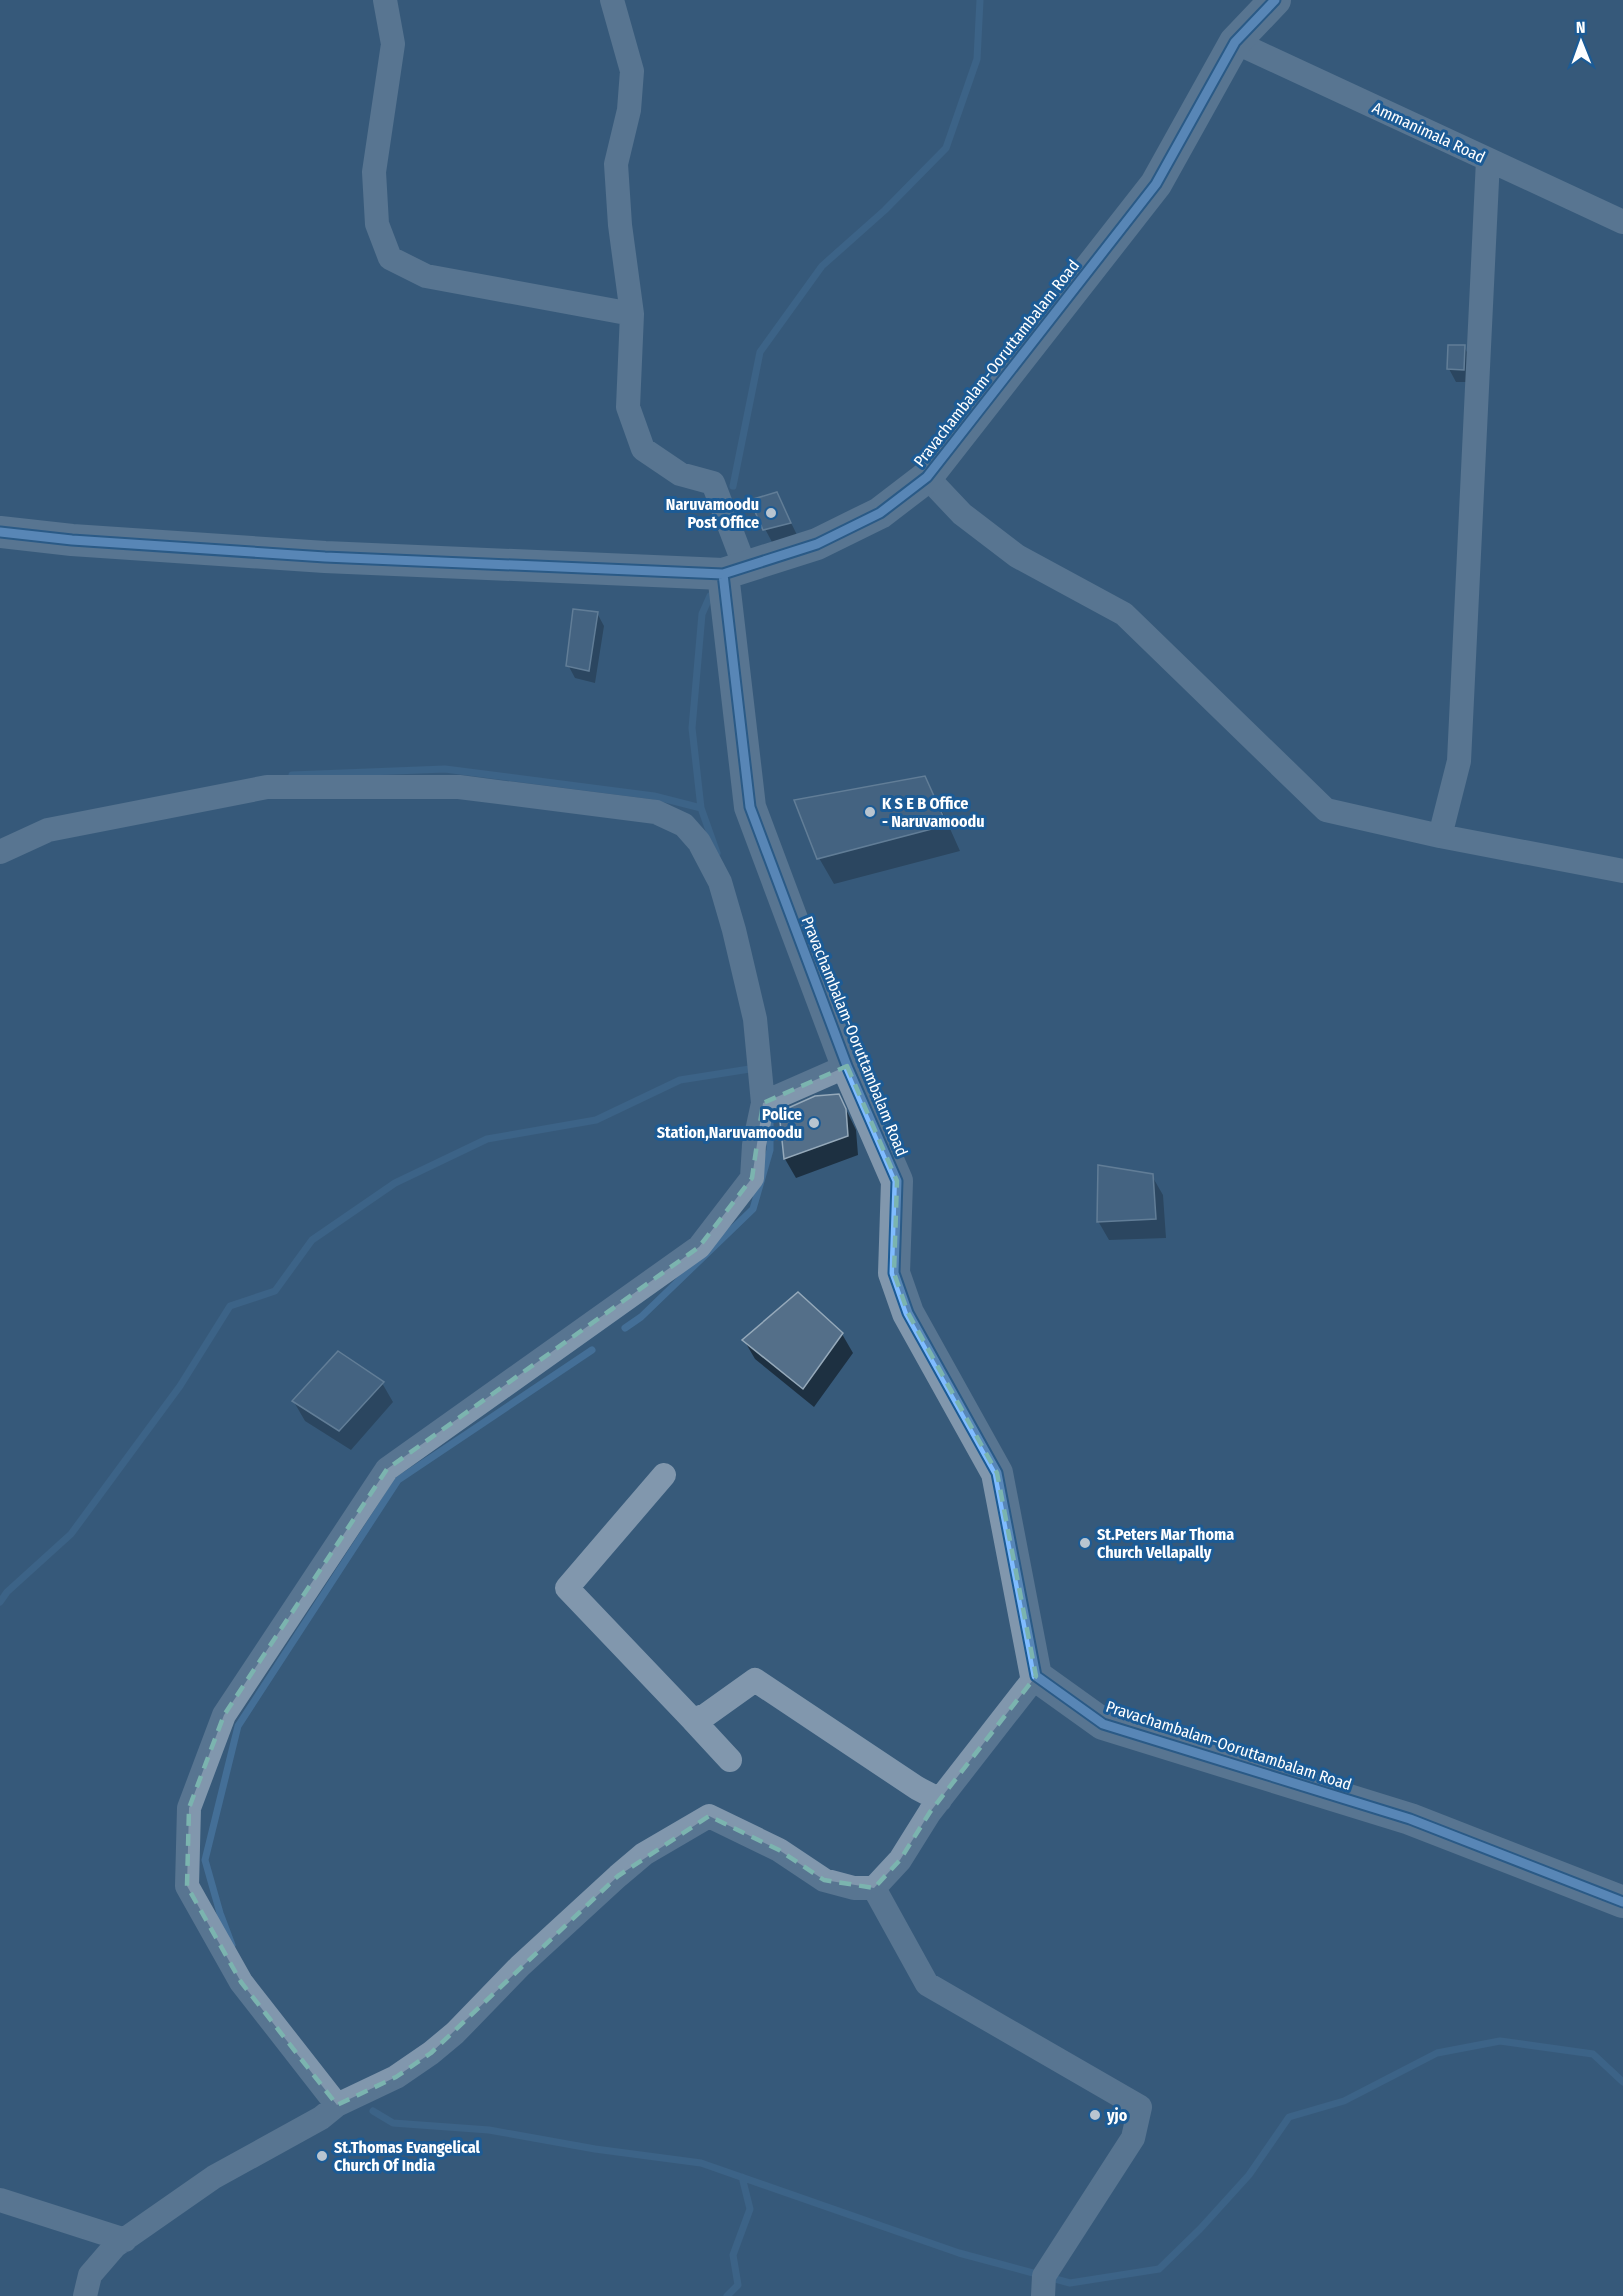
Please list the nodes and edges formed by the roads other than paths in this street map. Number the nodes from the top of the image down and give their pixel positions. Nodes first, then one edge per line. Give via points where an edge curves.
1 (385, 0) edge
2 (612, 0) edge
3 (1275, 0) edge
4 (1235, 42) junction
5 (1488, 160) junction
6 (1623, 222) edge
7 (632, 314) junction
8 (927, 477) junction
9 (0, 532) edge
10 (734, 571) junction
11 (1440, 836) junction
12 (0, 852) edge
13 (1623, 872) edge
14 (847, 1066) junction
15 (762, 1092) junction
16 (664, 1475) dead end
17 (1036, 1676) junction
18 (693, 1720) junction
19 (730, 1760) dead end
20 (940, 1800) junction
21 (874, 1888) junction
22 (1623, 1902) edge
23 (337, 2105) junction
24 (0, 2200) edge
25 (125, 2240) junction
26 (85, 2296) edge
27 (1043, 2296) edge

1 - 7 street via 393,44 374,172 377,224 390,258 426,276
2 - 7 street via 632,71 629,110 616,164
3 - 4 street, Pravachambalam-Ooruttambalam Road
4 - 5 street, Ammanimala Road
4 - 8 street, Pravachambalam-Ooruttambalam Road via 1156,184
5 - 6 street, Ammanimala Road
5 - 11 street via 1459,761
7 - 10 street via 628,407 643,449 680,474 713,483
8 - 10 street, Pravachambalam-Ooruttambalam Road via 880,513 817,544
8 - 11 street via 962,514 1017,556 1124,614 1326,810
9 - 10 street via 325,557
10 - 14 street, Pravachambalam-Ooruttambalam Road via 750,807
11 - 13 street
12 - 15 street via 48,830 267,787 459,788 656,812 684,825 699,842 720,882 755,1019
14 - 15 street
14 - 17 street, Pravachambalam-Ooruttambalam Road via 897,1181 894,1273 908,1313 997,1473
15 - 23 street via 753,1178 699,1247 387,1469 224,1715 189,1808 187,1886 241,1982
16 - 18 street via 567,1588
17 - 20 street
17 - 22 street, Pravachambalam-Ooruttambalam Road via 1103,1724 1410,1819
18 - 19 street
18 - 20 street via 755,1680
20 - 21 street via 900,1860
21 - 23 street via 854,1888 824,1880 779,1850 709,1816 644,1854 618,1876 431,2053 396,2077
21 - 27 street via 927,1984 1140,2107 1133,2139 1044,2276
23 - 25 street via 321,2118 214,2176
24 - 25 street
25 - 26 street via 90,2275

